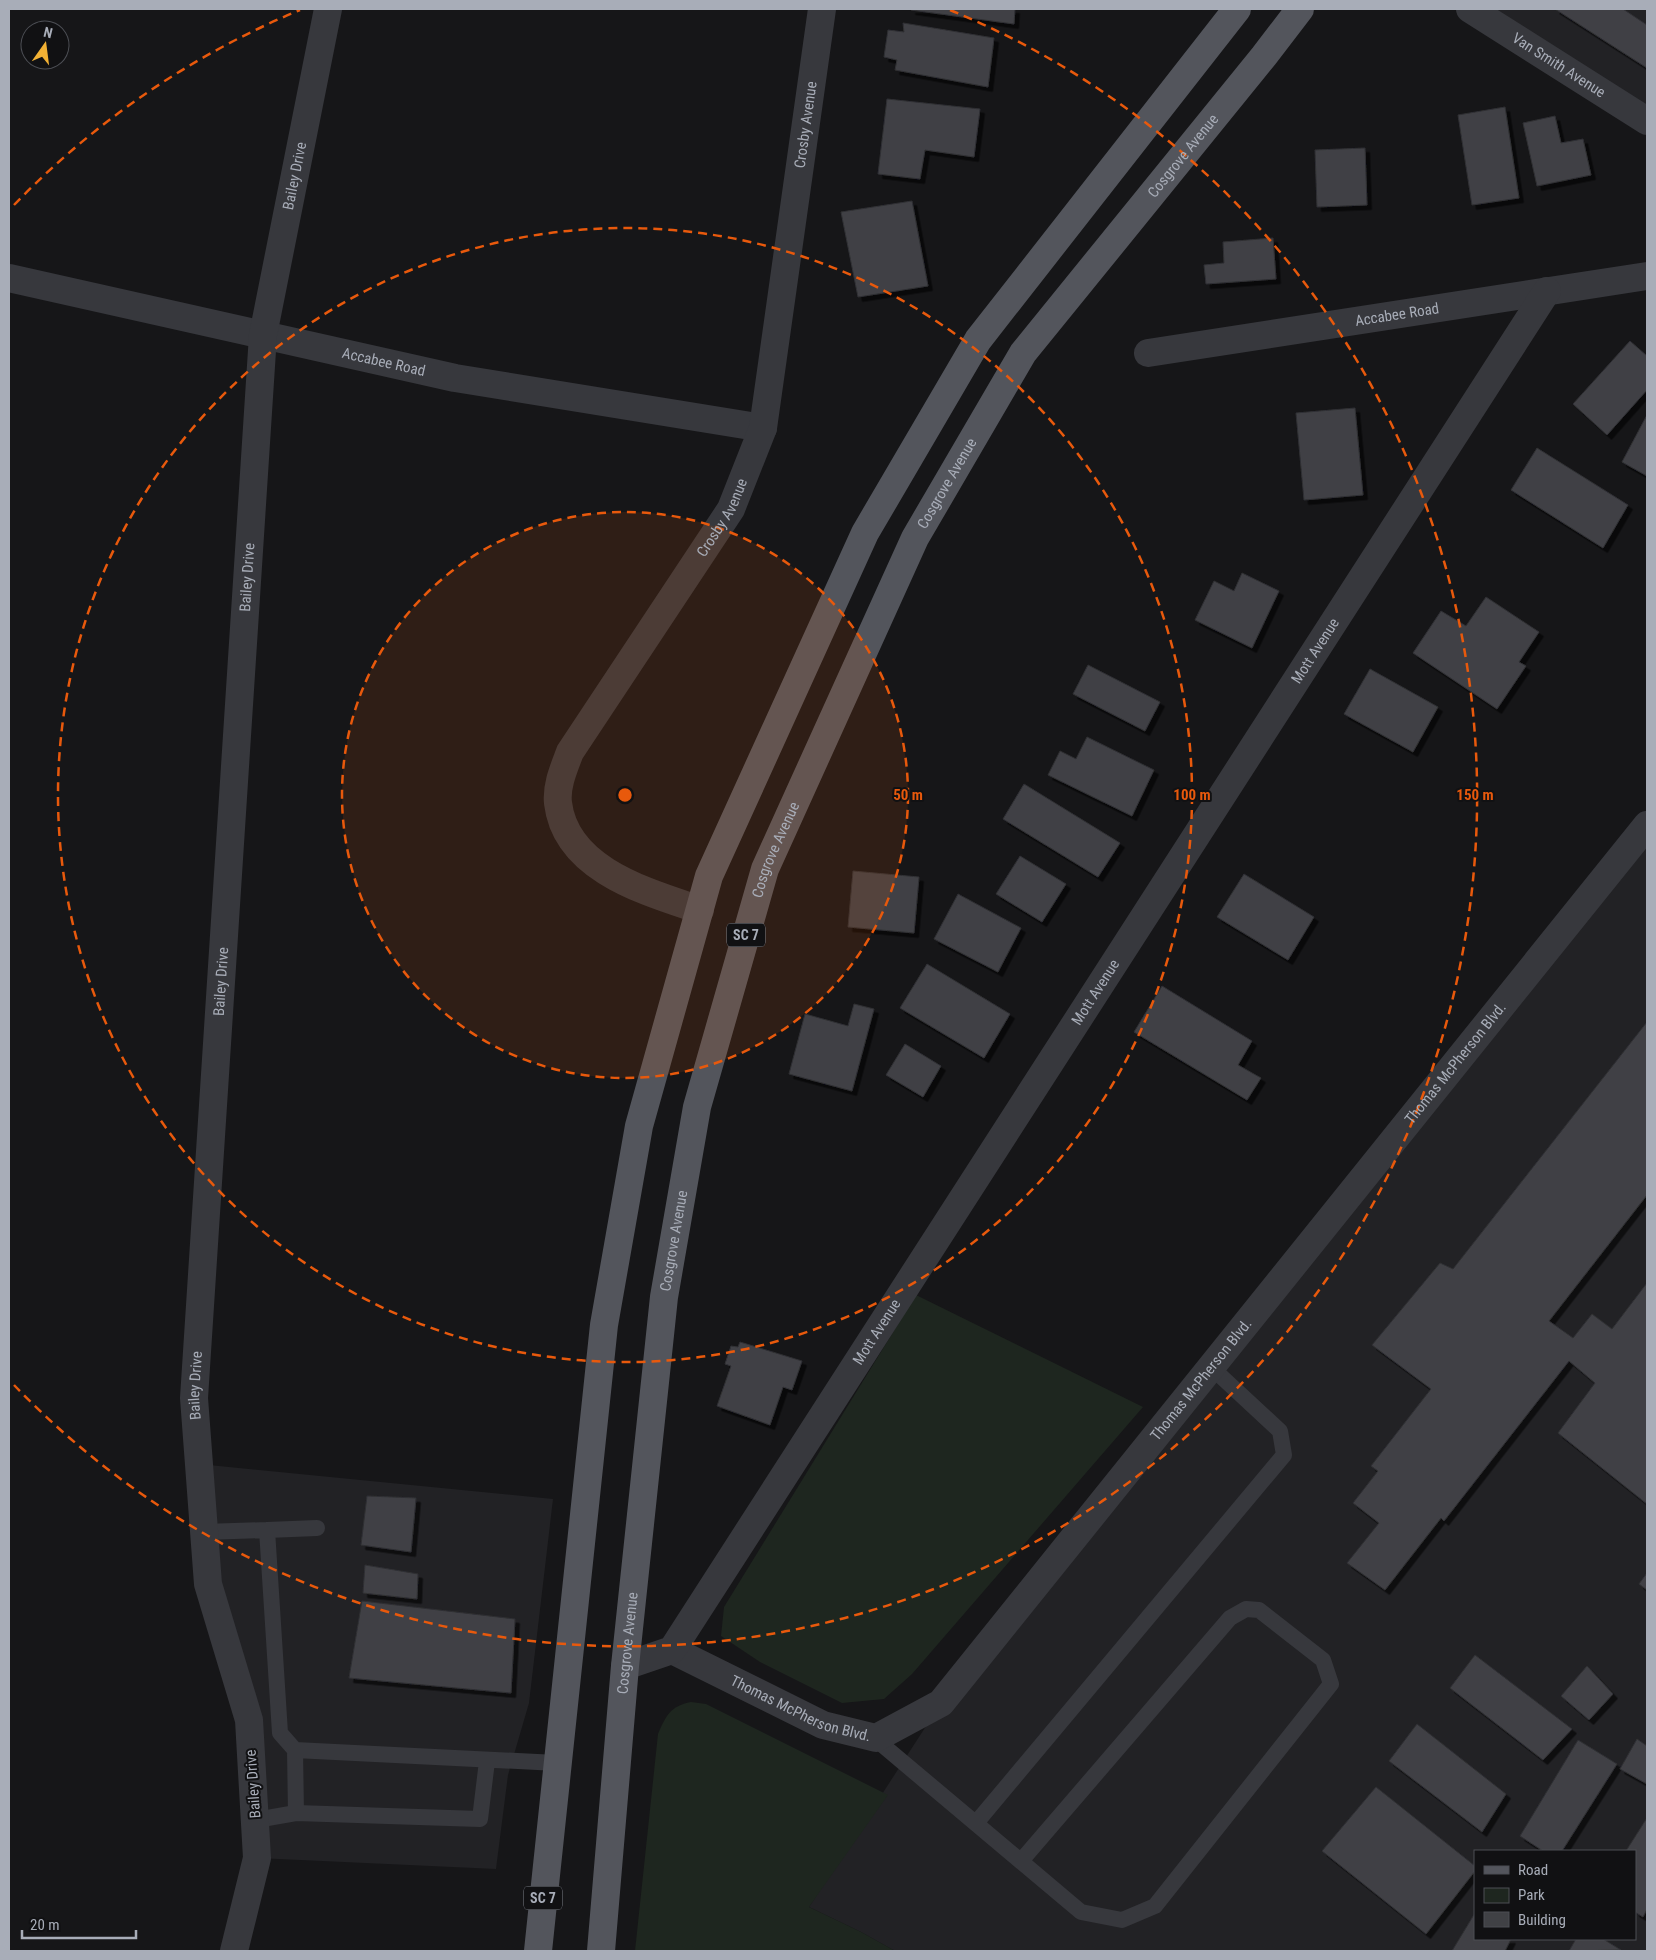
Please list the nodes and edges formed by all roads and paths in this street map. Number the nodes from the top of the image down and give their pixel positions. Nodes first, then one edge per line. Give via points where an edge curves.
1 (328, 9) edge
2 (822, 9) edge
3 (1237, 9) edge
4 (1300, 9) edge
5 (1470, 9) edge
6 (1647, 120) edge
7 (1647, 276) edge
8 (9, 278) edge
9 (1547, 291) junction
10 (263, 335) junction
11 (1148, 353) dead end
12 (763, 428) junction
13 (1647, 825) edge
14 (700, 910) junction
15 (1211, 1367) junction
16 (317, 1528) dead end
17 (267, 1530) junction
18 (204, 1532) junction
19 (672, 1650) junction
20 (625, 1666) junction
21 (873, 1737) junction
22 (295, 1750) junction
23 (487, 1761) junction
24 (557, 1763) junction
25 (296, 1813) junction
26 (256, 1820) junction
27 (976, 1823) junction
28 (1021, 1861) junction
29 (234, 1951) edge
30 (538, 1951) edge
31 (600, 1951) edge

1 - 10 street, Bailey Drive
2 - 12 street, Crosby Avenue
3 - 14 main road, SC 7 via 973,348 865,533 709,876
4 - 20 main road, Cosgrove Avenue / SC 7 via 1023,353 915,538 765,869 697,1107 664,1296
5 - 6 street, Van Smith Avenue
7 - 9 street, Accabee Road
8 - 10 street, Accabee Road
9 - 11 street, Accabee Road
9 - 19 street, Mott Avenue
10 - 12 street, Accabee Road via 455,378
10 - 18 street, Bailey Drive via 194,1398
12 - 14 street, Crosby Avenue via 731,509 570,752 561,778 558,803 574,844 598,866 631,885
13 - 15 street, Thomas McPherson Blvd.
14 - 24 main road, SC 7 via 639,1126 604,1325
15 - 21 street, Thomas McPherson Blvd. via 941,1703
15 - 27 lane via 1280,1431 1284,1455
16 - 17 lane
17 - 18 lane
17 - 22 lane via 280,1733
18 - 26 street, Bailey Drive via 208,1584 249,1720
19 - 20 street
19 - 21 street, Thomas McPherson Blvd. via 823,1725
20 - 31 main road, Cosgrove Avenue / SC 7
21 - 27 lane
22 - 23 lane
22 - 25 lane
23 - 24 lane
23 - 25 lane via 480,1819
24 - 30 main road, SC 7
25 - 26 lane
26 - 29 street, Bailey Drive via 258,1858
27 - 28 lane
28 - 28 lane via 1081,1912 1122,1920 1155,1906 1331,1684 1323,1660 1259,1610 1246,1609 1230,1618

